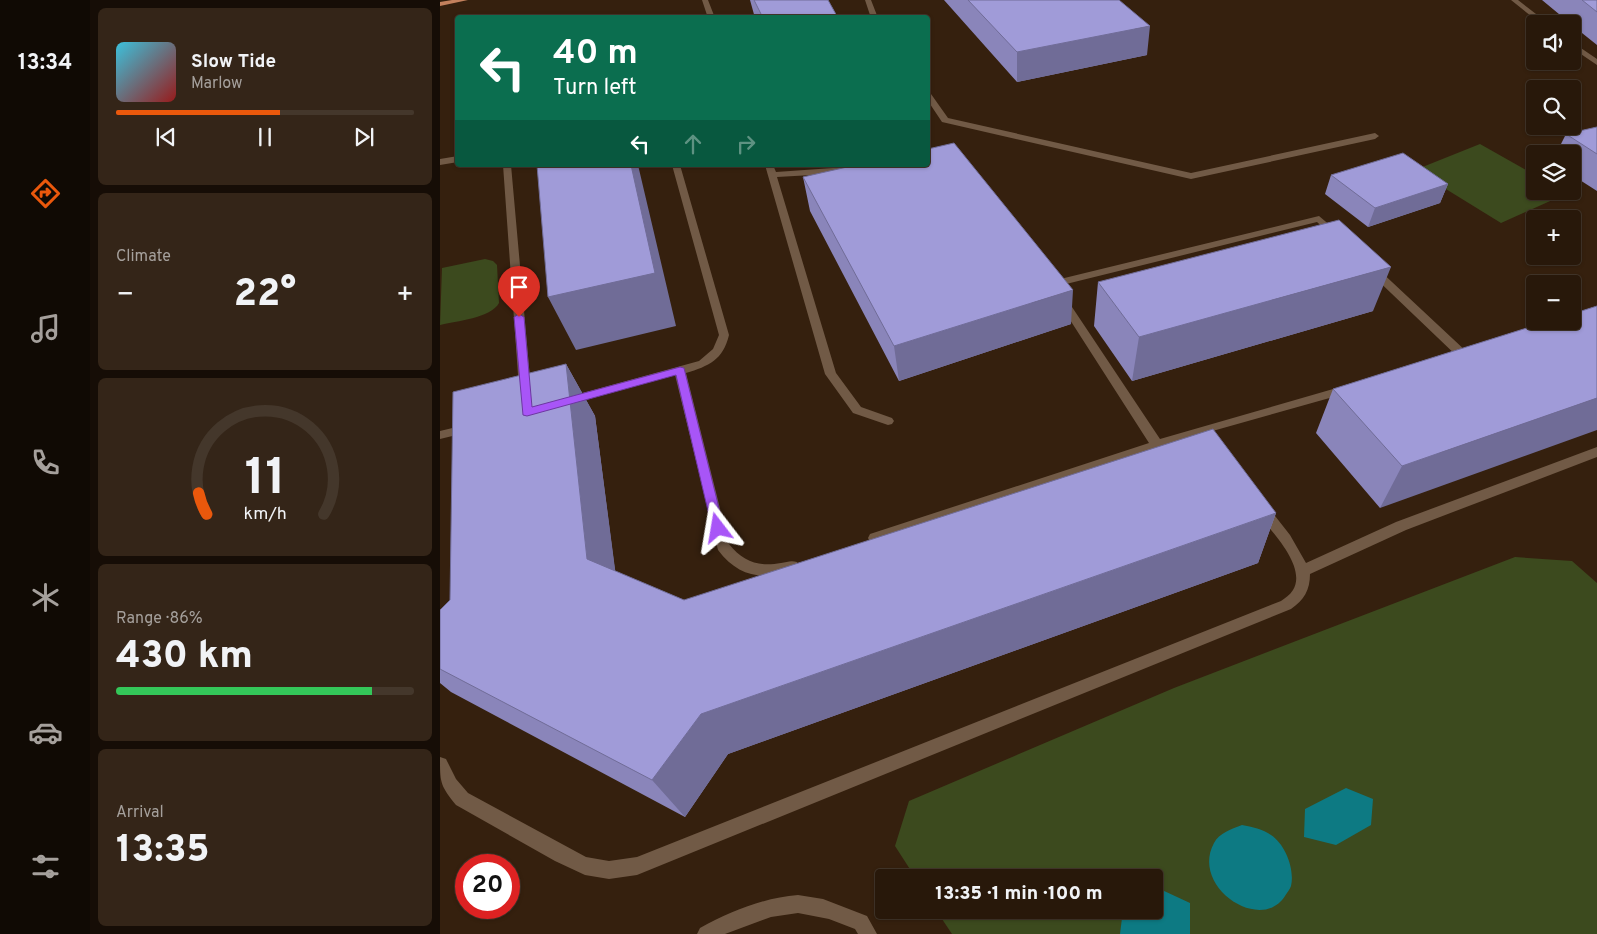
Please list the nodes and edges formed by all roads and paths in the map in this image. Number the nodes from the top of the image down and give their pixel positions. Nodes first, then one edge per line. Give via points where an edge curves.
1 (465, 0) edge
2 (705, 0) edge
3 (868, 0) edge
4 (1514, 0) edge
5 (440, 4) edge
6 (711, 15) edge
7 (874, 15) edge
8 (1534, 15) edge
9 (1581, 51) edge
10 (1597, 63) edge
11 (930, 99) edge
12 (1375, 136) dead end
13 (455, 160) edge
14 (440, 162) edge
15 (507, 167) edge
16 (677, 167) edge
17 (854, 169) edge
18 (771, 170) edge
19 (1341, 239) edge
20 (1363, 260) edge
21 (1464, 356) edge
22 (680, 370) junction
23 (1360, 385) edge
24 (526, 402) edge
25 (555, 405) edge
26 (888, 422) dead end
27 (478, 425) edge
28 (1201, 430) junction
29 (440, 435) edge
30 (1157, 445) junction
31 (1597, 452) edge
32 (1224, 460) edge
33 (1252, 498) edge
34 (860, 543) edge
35 (804, 562) edge
36 (1303, 571) junction
37 (440, 765) edge
38 (706, 934) edge
39 (868, 934) edge

1 - 5 main road
2 - 6 street
3 - 7 street
4 - 8 street
9 - 10 street
11 - 12 street via 945,120 1191,176
13 - 14 street
15 - 24 street
16 - 22 street via 724,336 716,354 703,364
17 - 18 street
18 - 26 street via 831,374 858,410
19 - 30 street via 1320,219 1052,284
20 - 21 street
22 - 25 street
22 - 35 street via 722,546 730,558 756,570 775,570
23 - 28 street
27 - 29 street
28 - 30 street
28 - 32 street
30 - 34 street
31 - 36 street via 1401,526
33 - 36 street via 1298,557
36 - 37 street via 1298,595 1286,605 637,866 609,870 585,866 561,855 462,799
38 - 39 street via 748,914 808,904 861,922

